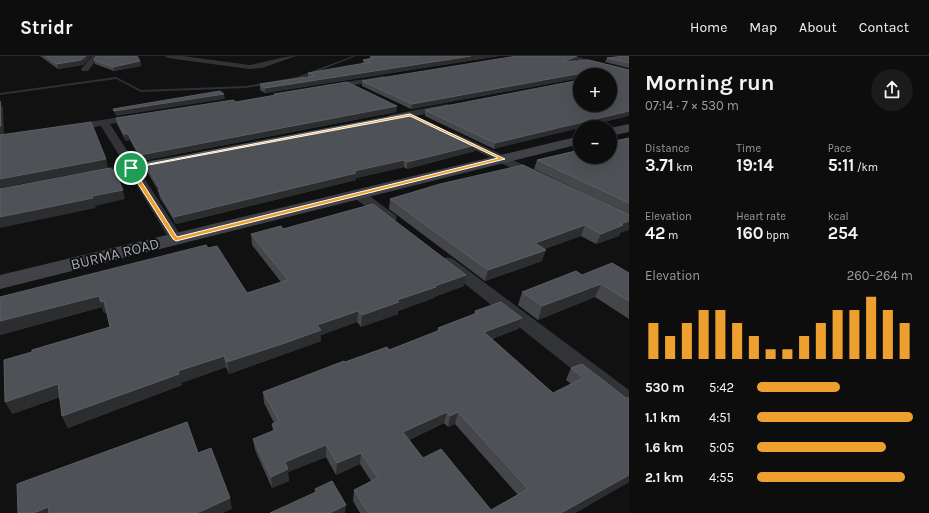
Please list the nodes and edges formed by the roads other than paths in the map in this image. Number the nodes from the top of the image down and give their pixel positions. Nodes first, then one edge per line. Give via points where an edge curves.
1 (96, 56) edge
2 (168, 56) edge
3 (293, 56) edge
4 (566, 56) edge
5 (85, 69) dead end
6 (628, 72) edge
7 (617, 74) edge
8 (396, 76) edge
9 (349, 84) junction
10 (318, 89) edge
11 (362, 91) edge
12 (390, 104) edge
13 (457, 105) edge
14 (150, 115) edge
15 (410, 115) junction
16 (379, 120) edge
17 (425, 121) edge
18 (104, 122) junction
19 (629, 128) edge
20 (59, 129) edge
21 (617, 131) edge
22 (446, 132) edge
23 (573, 142) edge
24 (177, 159) edge
25 (502, 159) junction
26 (131, 168) junction
27 (77, 178) edge
28 (545, 180) edge
29 (358, 194) junction
30 (401, 227) edge
31 (176, 239) junction
32 (432, 251) edge
33 (0, 282) edge
34 (629, 402) edge

1 - 5 street
2 - 3 street via 249,67
4 - 6 street
6 - 7 street
8 - 9 street
9 - 10 street
9 - 11 street
12 - 15 street
13 - 15 street
14 - 18 street
15 - 16 street
15 - 17 street
18 - 20 street
18 - 26 street
19 - 21 street
22 - 25 street
23 - 25 street, BURMA ROAD
24 - 26 street
25 - 28 street
25 - 29 street, BURMA ROAD
26 - 27 street
26 - 31 street
29 - 30 street
29 - 31 street, BURMA ROAD
31 - 33 street, BURMA ROAD
32 - 34 street

